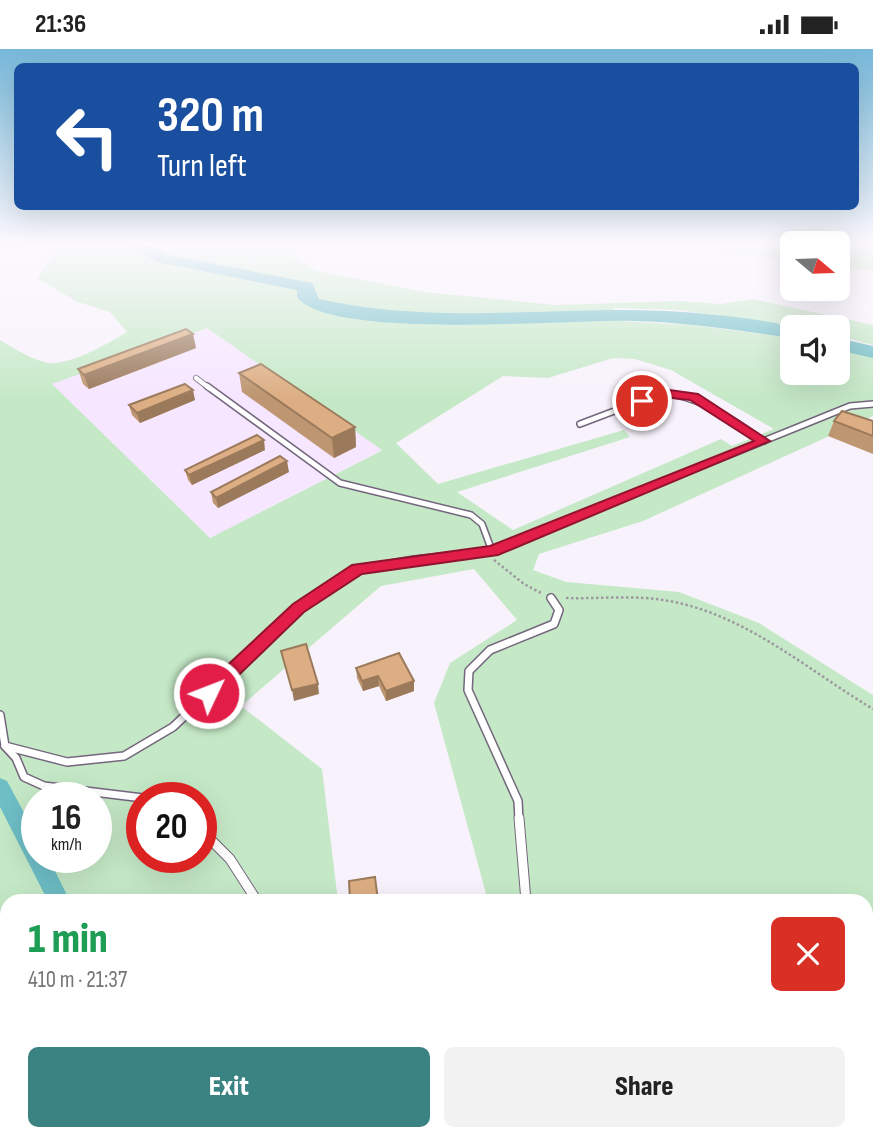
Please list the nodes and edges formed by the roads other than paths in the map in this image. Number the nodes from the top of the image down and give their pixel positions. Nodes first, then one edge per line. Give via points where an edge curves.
1 (196, 378) dead end
2 (873, 404) edge
3 (580, 424) dead end
4 (764, 441) junction
5 (492, 551) junction
6 (551, 598) road end
7 (0, 715) edge
8 (5, 746) junction
9 (126, 796) edge
10 (217, 846) edge
11 (252, 894) edge
12 (525, 894) edge

1 - 5 lane via 340,483 471,515 482,524
2 - 4 lane via 850,406
3 - 4 lane via 662,393 675,393 694,397
4 - 5 lane
5 - 8 lane via 358,569 299,608 173,727 124,756 67,762
6 - 12 lane via 559,610 554,624 490,650 469,671 468,689 475,710 518,801
7 - 8 lane
8 - 9 lane via 24,777 44,786
10 - 11 lane

